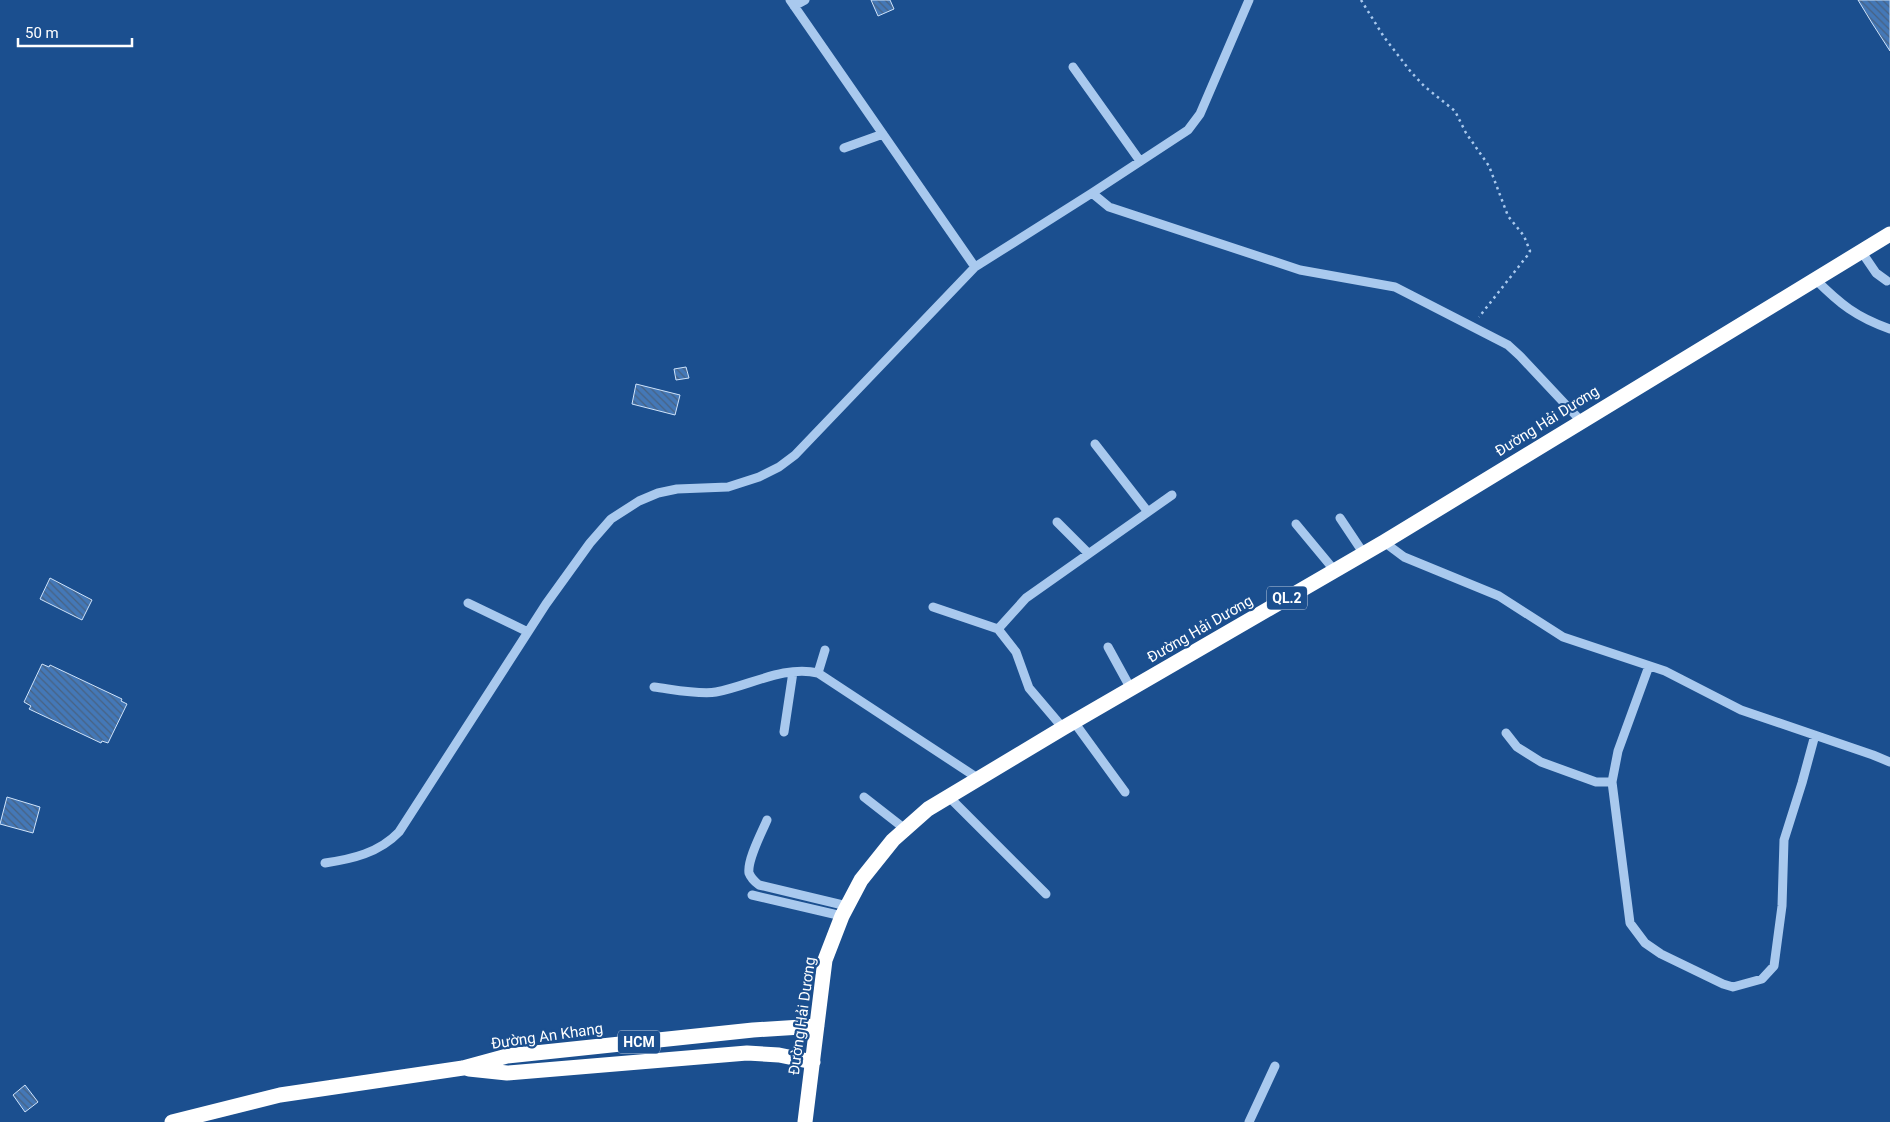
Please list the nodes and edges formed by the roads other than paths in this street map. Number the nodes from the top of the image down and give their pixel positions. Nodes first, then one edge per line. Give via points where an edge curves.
1 (805, 0) edge
2 (1249, 0) edge
3 (792, 3) edge
4 (1073, 67) dead end
5 (883, 134) junction
6 (844, 148) dead end
7 (1140, 162) junction
8 (1092, 193) junction
9 (1890, 234) edge
10 (1861, 251) junction
11 (975, 266) junction
12 (1815, 279) junction
13 (1887, 281) dead end
14 (1890, 329) edge
15 (1581, 421) junction
16 (1094, 444) dead end
17 (1172, 495) dead end
18 (1148, 512) junction
19 (1340, 518) dead end
20 (1058, 522) dead end
21 (1296, 524) dead end
22 (1384, 542) junction
23 (1088, 553) junction
24 (1364, 554) junction
25 (1335, 570) junction
26 (468, 603) dead end
27 (933, 607) dead end
28 (998, 629) junction
29 (528, 632) junction
30 (1108, 647) dead end
31 (825, 650) dead end
32 (1649, 666) junction
33 (793, 672) junction
34 (818, 674) junction
35 (654, 687) dead end
36 (1131, 689) junction
37 (1068, 725) junction
38 (784, 732) dead end
39 (1506, 733) dead end
40 (1814, 735) junction
41 (1890, 762) edge
42 (979, 779) junction
43 (1612, 782) junction
44 (1124, 792) dead end
45 (864, 797) dead end
46 (949, 797) junction
47 (767, 820) dead end
48 (905, 829) junction
49 (325, 863) dead end
50 (1046, 894) dead end
51 (752, 895) dead end
52 (844, 911) junction
53 (817, 1026) junction
54 (812, 1062) junction
55 (1275, 1066) dead end
56 (463, 1068) junction
57 (172, 1122) edge
58 (804, 1122) edge
59 (1249, 1122) edge

1 - 3 street
2 - 7 street via 1194,124
3 - 5 street
4 - 7 street
5 - 6 street
5 - 11 street
7 - 8 street
8 - 11 street
8 - 15 street via 1109,207 1290,268 1395,287 1508,345
9 - 10 highway, Đường Hải Dương / QL.2
10 - 12 highway, Đường Hải Dương / QL.2
10 - 13 street via 1876,273
11 - 29 street via 795,455 778,467 728,487 658,493 638,500 612,518 590,543
12 - 14 street via 1852,313
12 - 15 highway, Đường Hải Dương / QL.2
15 - 22 highway, Đường Hải Dương / QL.2
16 - 18 street
17 - 18 street
18 - 23 street
19 - 24 street
20 - 23 street
21 - 25 street
22 - 24 highway, Đường Hải Dương / QL.2
22 - 32 street via 1404,557 1499,596 1563,638
23 - 28 street via 1026,598
24 - 25 highway, Đường Hải Dương / QL.2
25 - 36 highway, Đường Hải Dương / QL.2
26 - 29 street
27 - 28 street
28 - 37 street via 1016,652 1029,688
29 - 49 street via 399,832 390,842 366,854
30 - 36 street
31 - 34 street
32 - 40 street via 1672,674 1741,710
32 - 43 street via 1618,751
33 - 34 street
33 - 35 street via 715,692
33 - 38 street
34 - 42 street
36 - 37 highway, Đường Hải Dương / QL.2
37 - 42 highway, Đường Hải Dương / QL.2
37 - 44 street
39 - 43 street via 1517,747 1541,762 1596,782
40 - 41 street
40 - 43 street via 1784,840 1782,906 1774,966 1762,979 1733,987 1661,954 1645,943 1630,923
42 - 46 highway, Đường Hải Dương / QL.2
45 - 48 street
46 - 48 highway, Đường Hải Dương / QL.2 via 928,809
46 - 50 street
47 - 52 street via 751,860 749,872 754,881
48 - 52 highway, Đường Hải Dương / QL.2 via 862,880
51 - 52 street
52 - 53 highway, Đường Hải Dương / QL.2 via 825,960
53 - 54 highway, Đường Hải Dương / QL.2
53 - 56 highway, Đường An Khang / HCM via 507,1056
54 - 56 highway, Đường An Khang / HCM via 779,1054 748,1053 507,1073
54 - 58 highway, Đường Hải Dương / QL.2
55 - 59 street
56 - 57 highway, Đường An Khang / HCM via 280,1095

